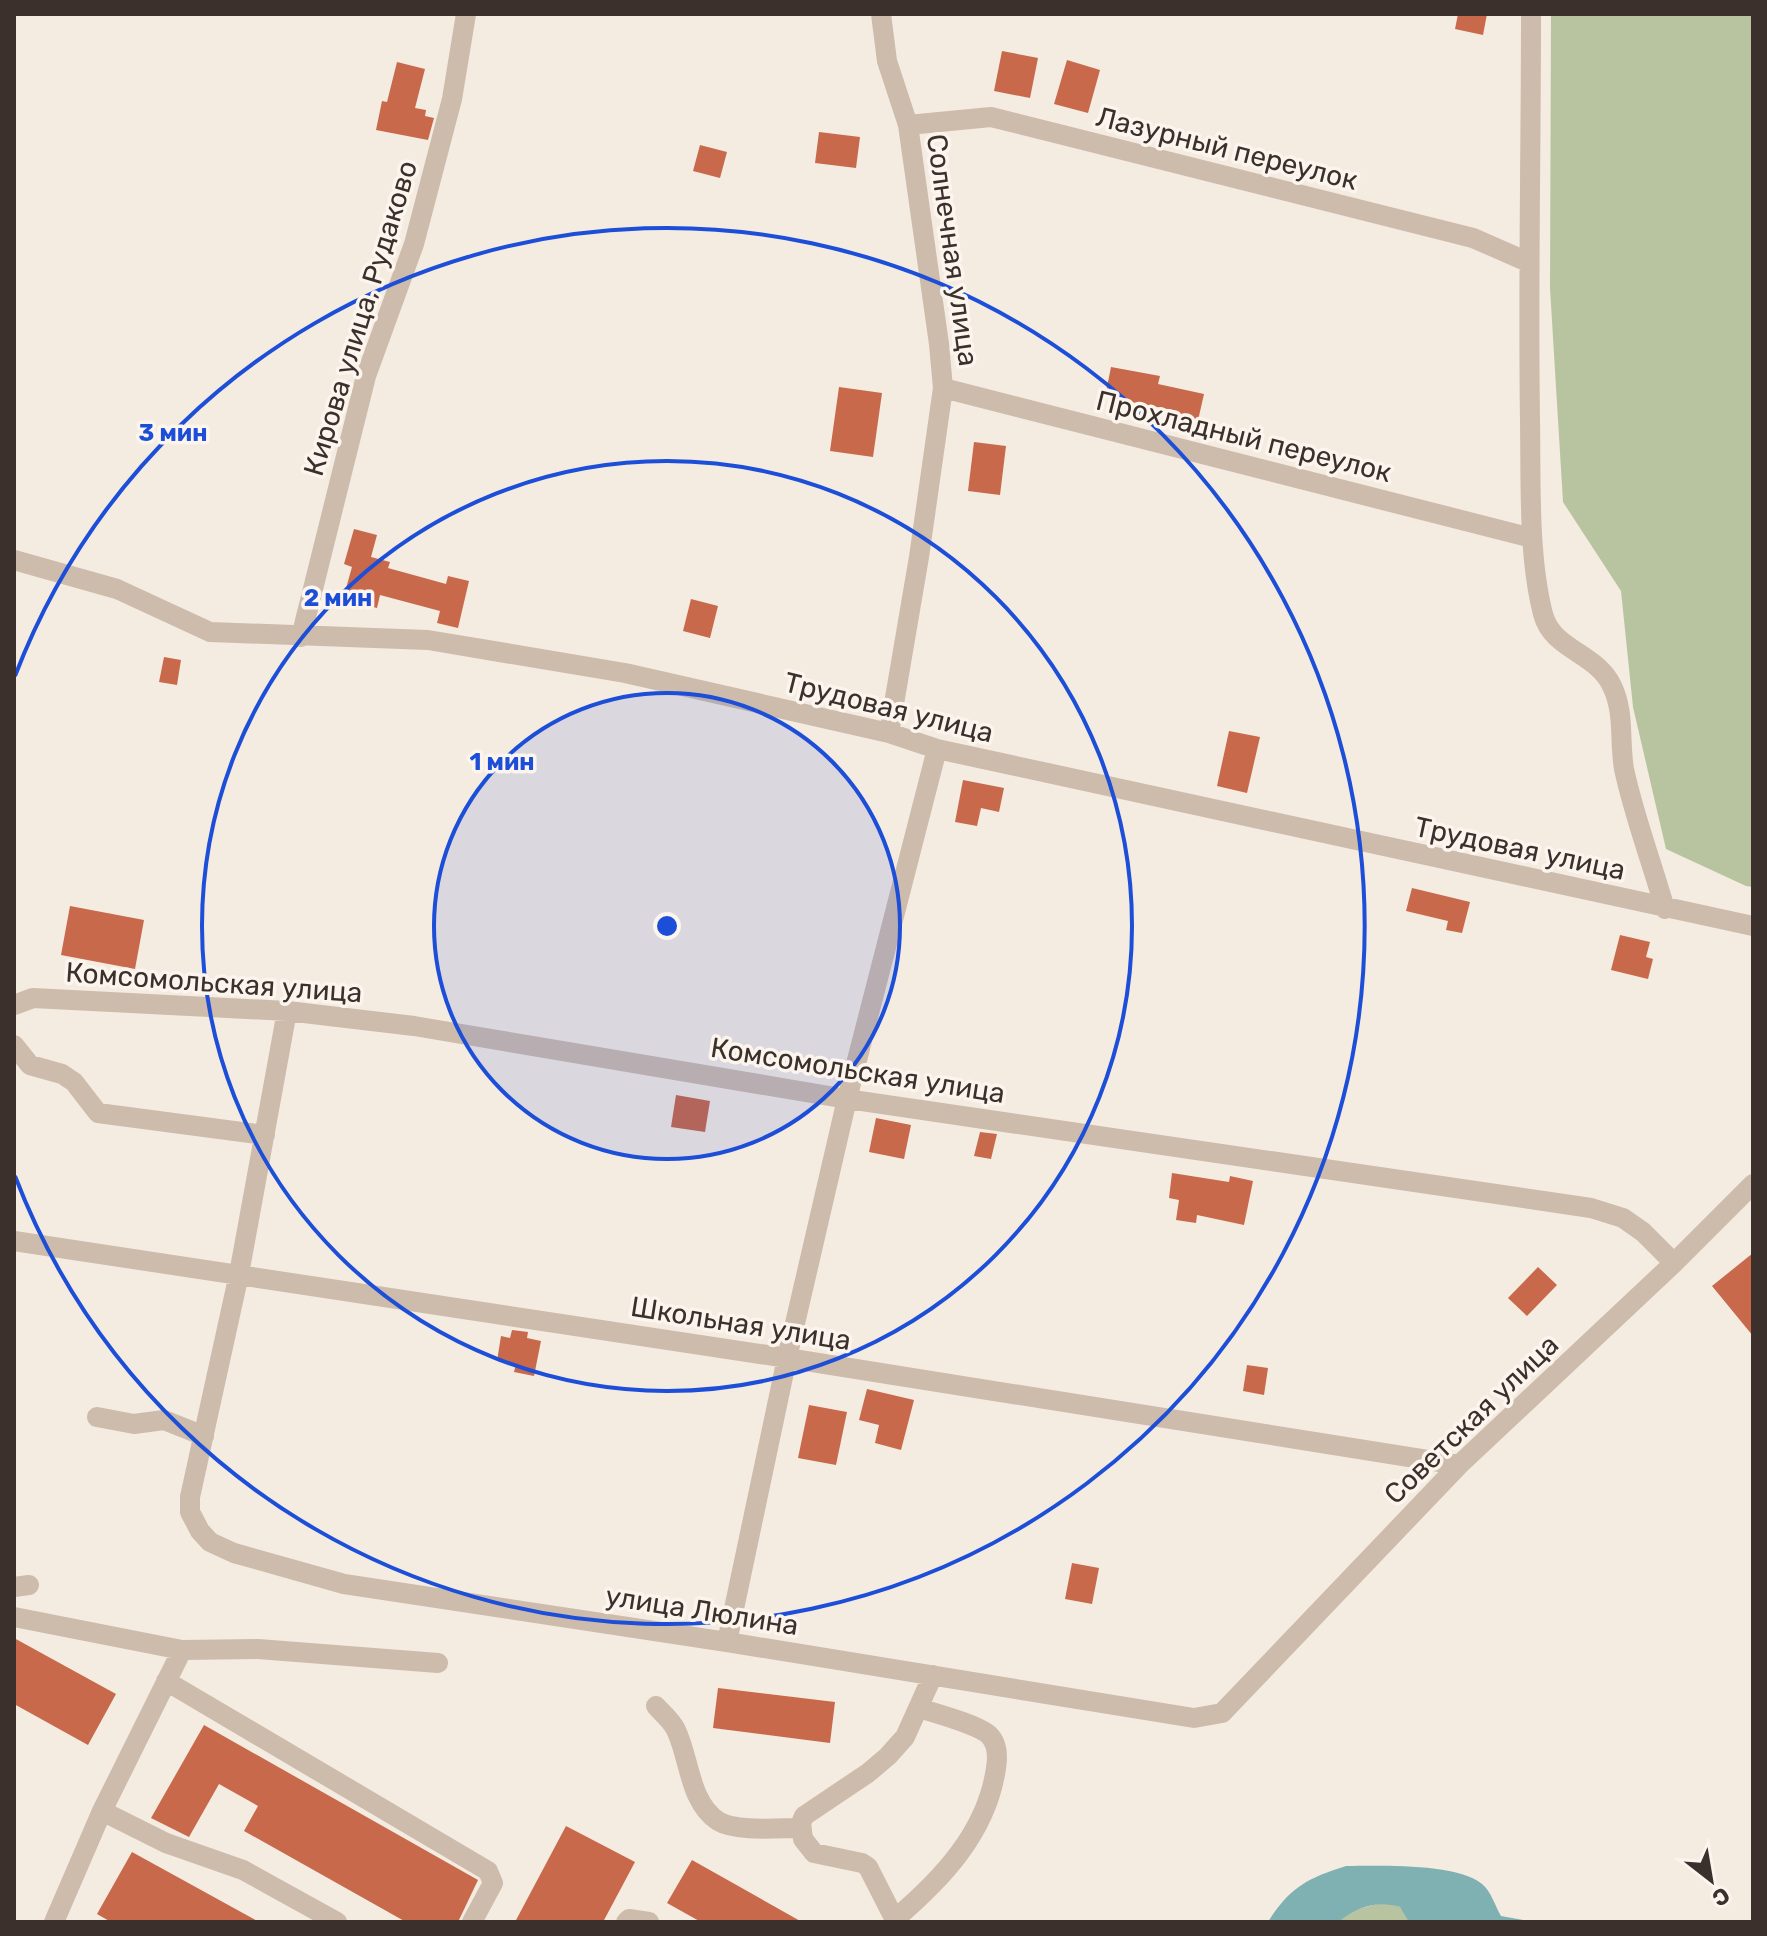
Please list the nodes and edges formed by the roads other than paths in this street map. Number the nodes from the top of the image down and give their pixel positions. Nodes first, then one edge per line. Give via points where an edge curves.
1 (466, 14) edge
2 (881, 14) edge
3 (1531, 14) edge
4 (908, 125) junction
5 (1528, 262) junction
6 (943, 388) junction
7 (1532, 538) junction
8 (14, 560) edge
9 (301, 637) junction
10 (889, 733) junction
11 (937, 749) junction
12 (1665, 909) junction
13 (1753, 926) edge
14 (14, 1005) edge
15 (287, 1011) junction
16 (14, 1045) edge
17 (847, 1099) junction
18 (265, 1135) junction
19 (1753, 1184) edge
20 (14, 1241) edge
21 (1674, 1263) junction
22 (239, 1274) junction
23 (787, 1358) junction
24 (97, 1417) dead end
25 (204, 1436) junction
26 (1459, 1465) junction
27 (14, 1617) edge
28 (727, 1642) junction
29 (182, 1650) junction
30 (438, 1663) dead end
31 (933, 1675) junction
32 (166, 1681) junction
33 (1235, 1700) joint
34 (656, 1706) dead end
35 (919, 1708) junction
36 (102, 1811) junction
37 (800, 1828) junction
38 (896, 1920) edge
39 (54, 1922) edge
40 (337, 1922) edge
41 (472, 1922) edge
42 (626, 1922) edge
43 (649, 1922) edge

1 - 9 street, Кирова улица, Рудаково via 430,186 366,376
2 - 4 street, Солнечная улица via 887,61
3 - 5 street
4 - 5 street, Лазурный переулок via 991,117 1473,238
4 - 6 street, Солнечная улица
5 - 7 street
6 - 7 street, Прохладный переулок
6 - 10 street, Солнечная улица
7 - 12 street via 1548,628 1599,667 1617,696 1624,770
8 - 9 street, Трудовая улица via 117,589 210,632
9 - 10 street, Трудовая улица via 428,640 625,673
10 - 11 street, Трудовая улица
11 - 12 street, Трудовая улица
11 - 17 street
12 - 13 street, Трудовая улица
14 - 15 street, Комсомольская улица via 33,998
15 - 17 street, Комсомольская улица via 414,1026
15 - 18 street
16 - 18 street via 30,1065 74,1082 98,1113
17 - 21 street, Комсомольская улица via 1591,1208 1623,1218
17 - 23 street
18 - 22 street
19 - 21 street, Советская улица
20 - 22 street, Школьная улица
21 - 26 street, Советская улица
22 - 23 street, Школьная улица
22 - 25 street
23 - 26 street, Школьная улица
23 - 28 street
24 - 25 street via 134,1424 164,1420
25 - 28 street, улица Люлина via 190,1512 210,1542 234,1553 344,1584
26 - 33 street, Советская улица
27 - 29 street
28 - 31 street, улица Люлина
29 - 30 street via 258,1649
29 - 32 street
31 - 33 street, улица Люлина via 1194,1718 1222,1713
31 - 35 street
32 - 36 street
32 - 41 street via 488,1871 493,1883
34 - 37 street via 675,1727 696,1794 719,1821 744,1828
35 - 37 street via 888,1756 804,1816
35 - 38 street via 987,1734 998,1756 994,1783 965,1847
36 - 39 street
36 - 40 street via 166,1843 243,1870
37 - 38 street via 814,1853 868,1867
42 - 43 street

